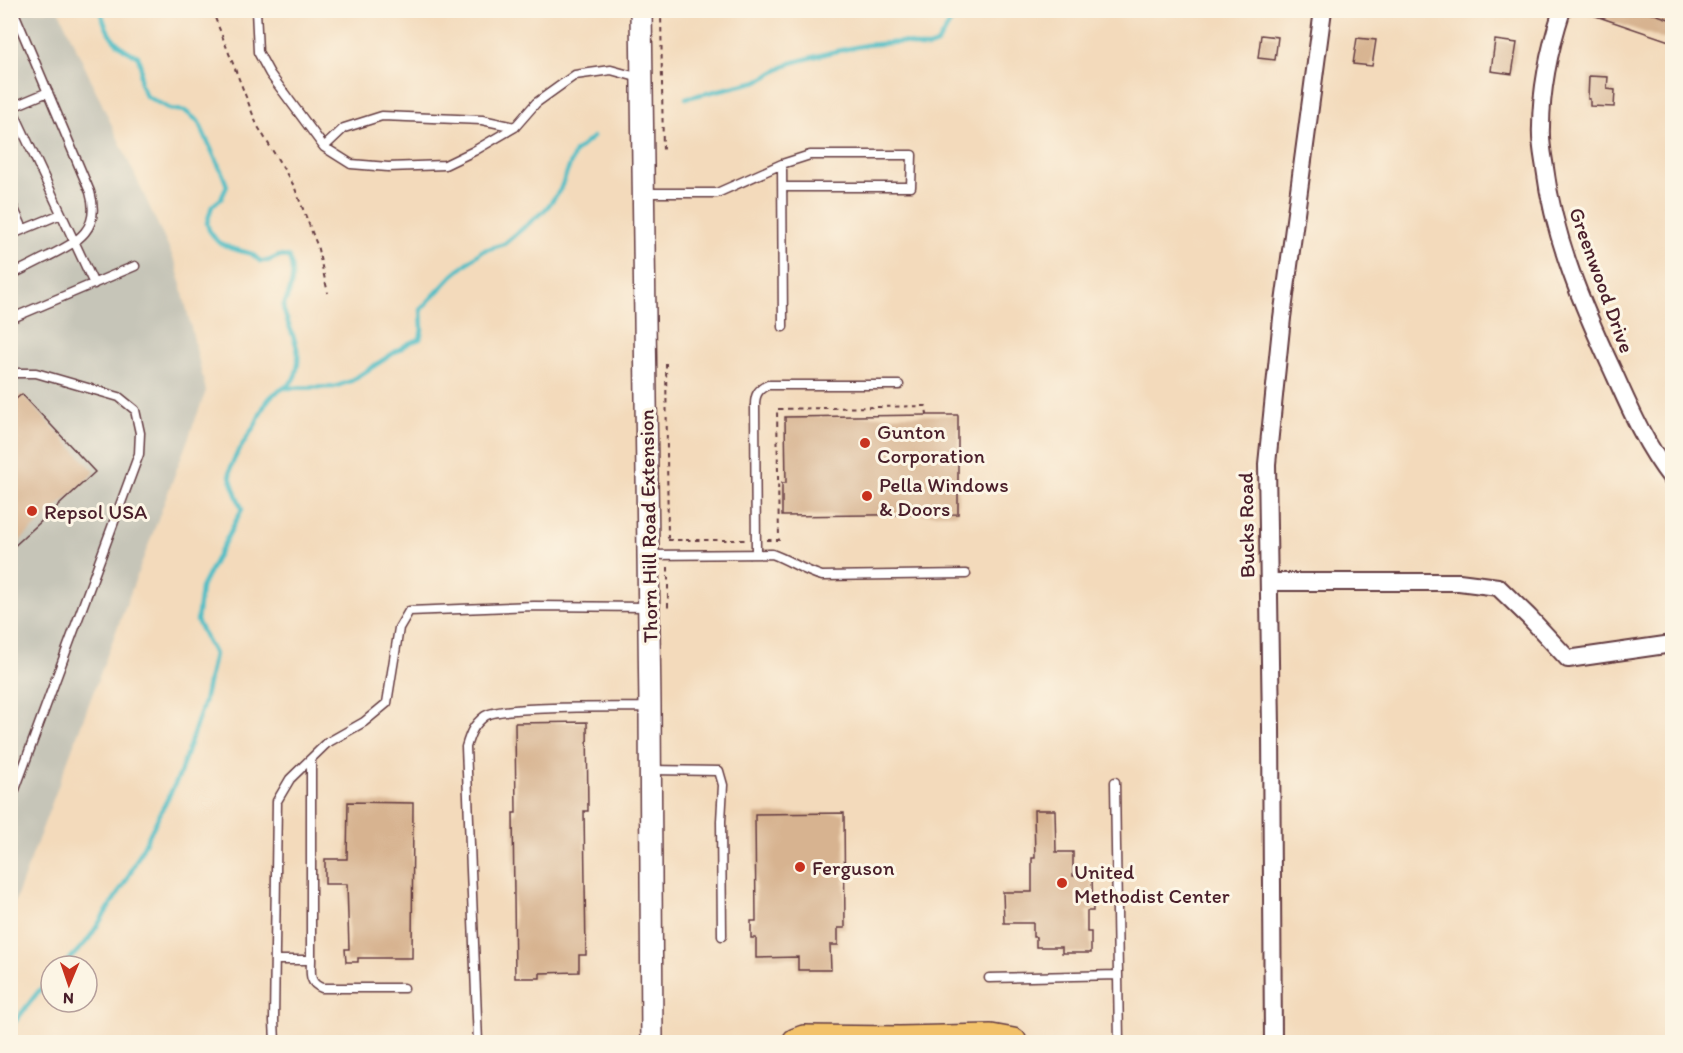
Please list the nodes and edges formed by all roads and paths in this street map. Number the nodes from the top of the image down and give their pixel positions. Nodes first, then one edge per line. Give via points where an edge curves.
1 (13, 10) edge
2 (212, 10) edge
3 (256, 10) edge
4 (641, 10) edge
5 (661, 10) edge
6 (1323, 10) edge
7 (1562, 10) edge
8 (642, 79) junction
9 (48, 92) junction
10 (11, 106) edge
11 (515, 127) junction
12 (324, 147) junction
13 (663, 154) dead end
14 (782, 164) junction
15 (783, 187) junction
16 (644, 194) junction
17 (10, 200) edge
18 (61, 214) junction
19 (24, 229) junction
20 (10, 235) edge
21 (74, 243) junction
22 (135, 266) dead end
23 (10, 275) edge
24 (94, 284) junction
25 (328, 293) dead end
26 (10, 319) edge
27 (783, 327) dead end
28 (666, 363) dead end
29 (10, 374) edge
30 (899, 385) dead end
31 (927, 415) dead end
32 (1672, 479) edge
33 (668, 540) junction
34 (756, 540) junction
35 (756, 553) junction
36 (658, 555) junction
37 (966, 574) dead end
38 (1269, 582) junction
39 (649, 607) junction
40 (668, 619) dead end
41 (1672, 644) edge
42 (650, 707) junction
43 (311, 759) junction
44 (650, 770) junction
45 (1115, 782) dead end
46 (10, 803) edge
47 (722, 936) dead end
48 (275, 960) junction
49 (311, 960) junction
50 (1118, 975) junction
51 (989, 978) dead end
52 (404, 988) dead end
53 (275, 1042) edge
54 (478, 1042) edge
55 (651, 1042) edge
56 (796, 1042) edge
57 (1013, 1042) edge
58 (1119, 1042) edge
59 (1273, 1042) edge

1 - 9 lane
2 - 25 path via 257,125 294,186 317,245
3 - 12 lane via 258,52
4 - 8 street, Thorn Hill Road Extension
5 - 13 path
6 - 38 street, Bucks Road via 1267,464
7 - 32 street, Greenwood Drive via 1548,65 1540,128 1552,211 1590,323 1647,443
8 - 11 lane via 611,70 575,75 536,103
8 - 16 street, Thorn Hill Road Extension
9 - 10 lane
9 - 21 lane via 94,204 87,231
10 - 18 lane
11 - 12 lane via 482,120 382,116 344,128
11 - 12 lane via 445,165 351,164
14 - 15 lane
14 - 15 lane via 810,155 912,155 911,188
14 - 16 lane via 717,193
15 - 27 lane
16 - 36 street, Thorn Hill Road Extension
17 - 19 lane
18 - 19 lane
18 - 21 lane
19 - 20 lane
21 - 23 lane
21 - 24 lane
22 - 24 lane
24 - 26 lane
28 - 33 path
29 - 46 lane via 36,373 119,397 135,410 140,433 139,454
30 - 34 lane via 768,385 758,392
31 - 34 path via 926,406 777,409 779,540
33 - 34 path
33 - 36 path
34 - 35 lane
35 - 36 lane
35 - 37 lane via 772,554 822,576
36 - 39 street, Thorn Hill Road Extension
36 - 40 path
38 - 41 street via 1459,582 1498,587 1568,659
38 - 59 street, Bucks Road
39 - 42 street, Thorn Hill Road Extension
39 - 43 lane via 410,611 399,628 387,703 364,722 327,743
42 - 44 street, Thorn Hill Road Extension
42 - 54 lane via 510,710 487,715 472,729 466,747
43 - 48 lane via 290,779 277,801
43 - 49 lane
44 - 47 lane via 719,771 723,785
44 - 55 street, Thorn Hill Road Extension
45 - 50 lane
48 - 49 lane
48 - 53 lane
49 - 52 lane via 311,981 315,986
50 - 51 lane
50 - 58 lane
56 - 57 main road via 991,1038

